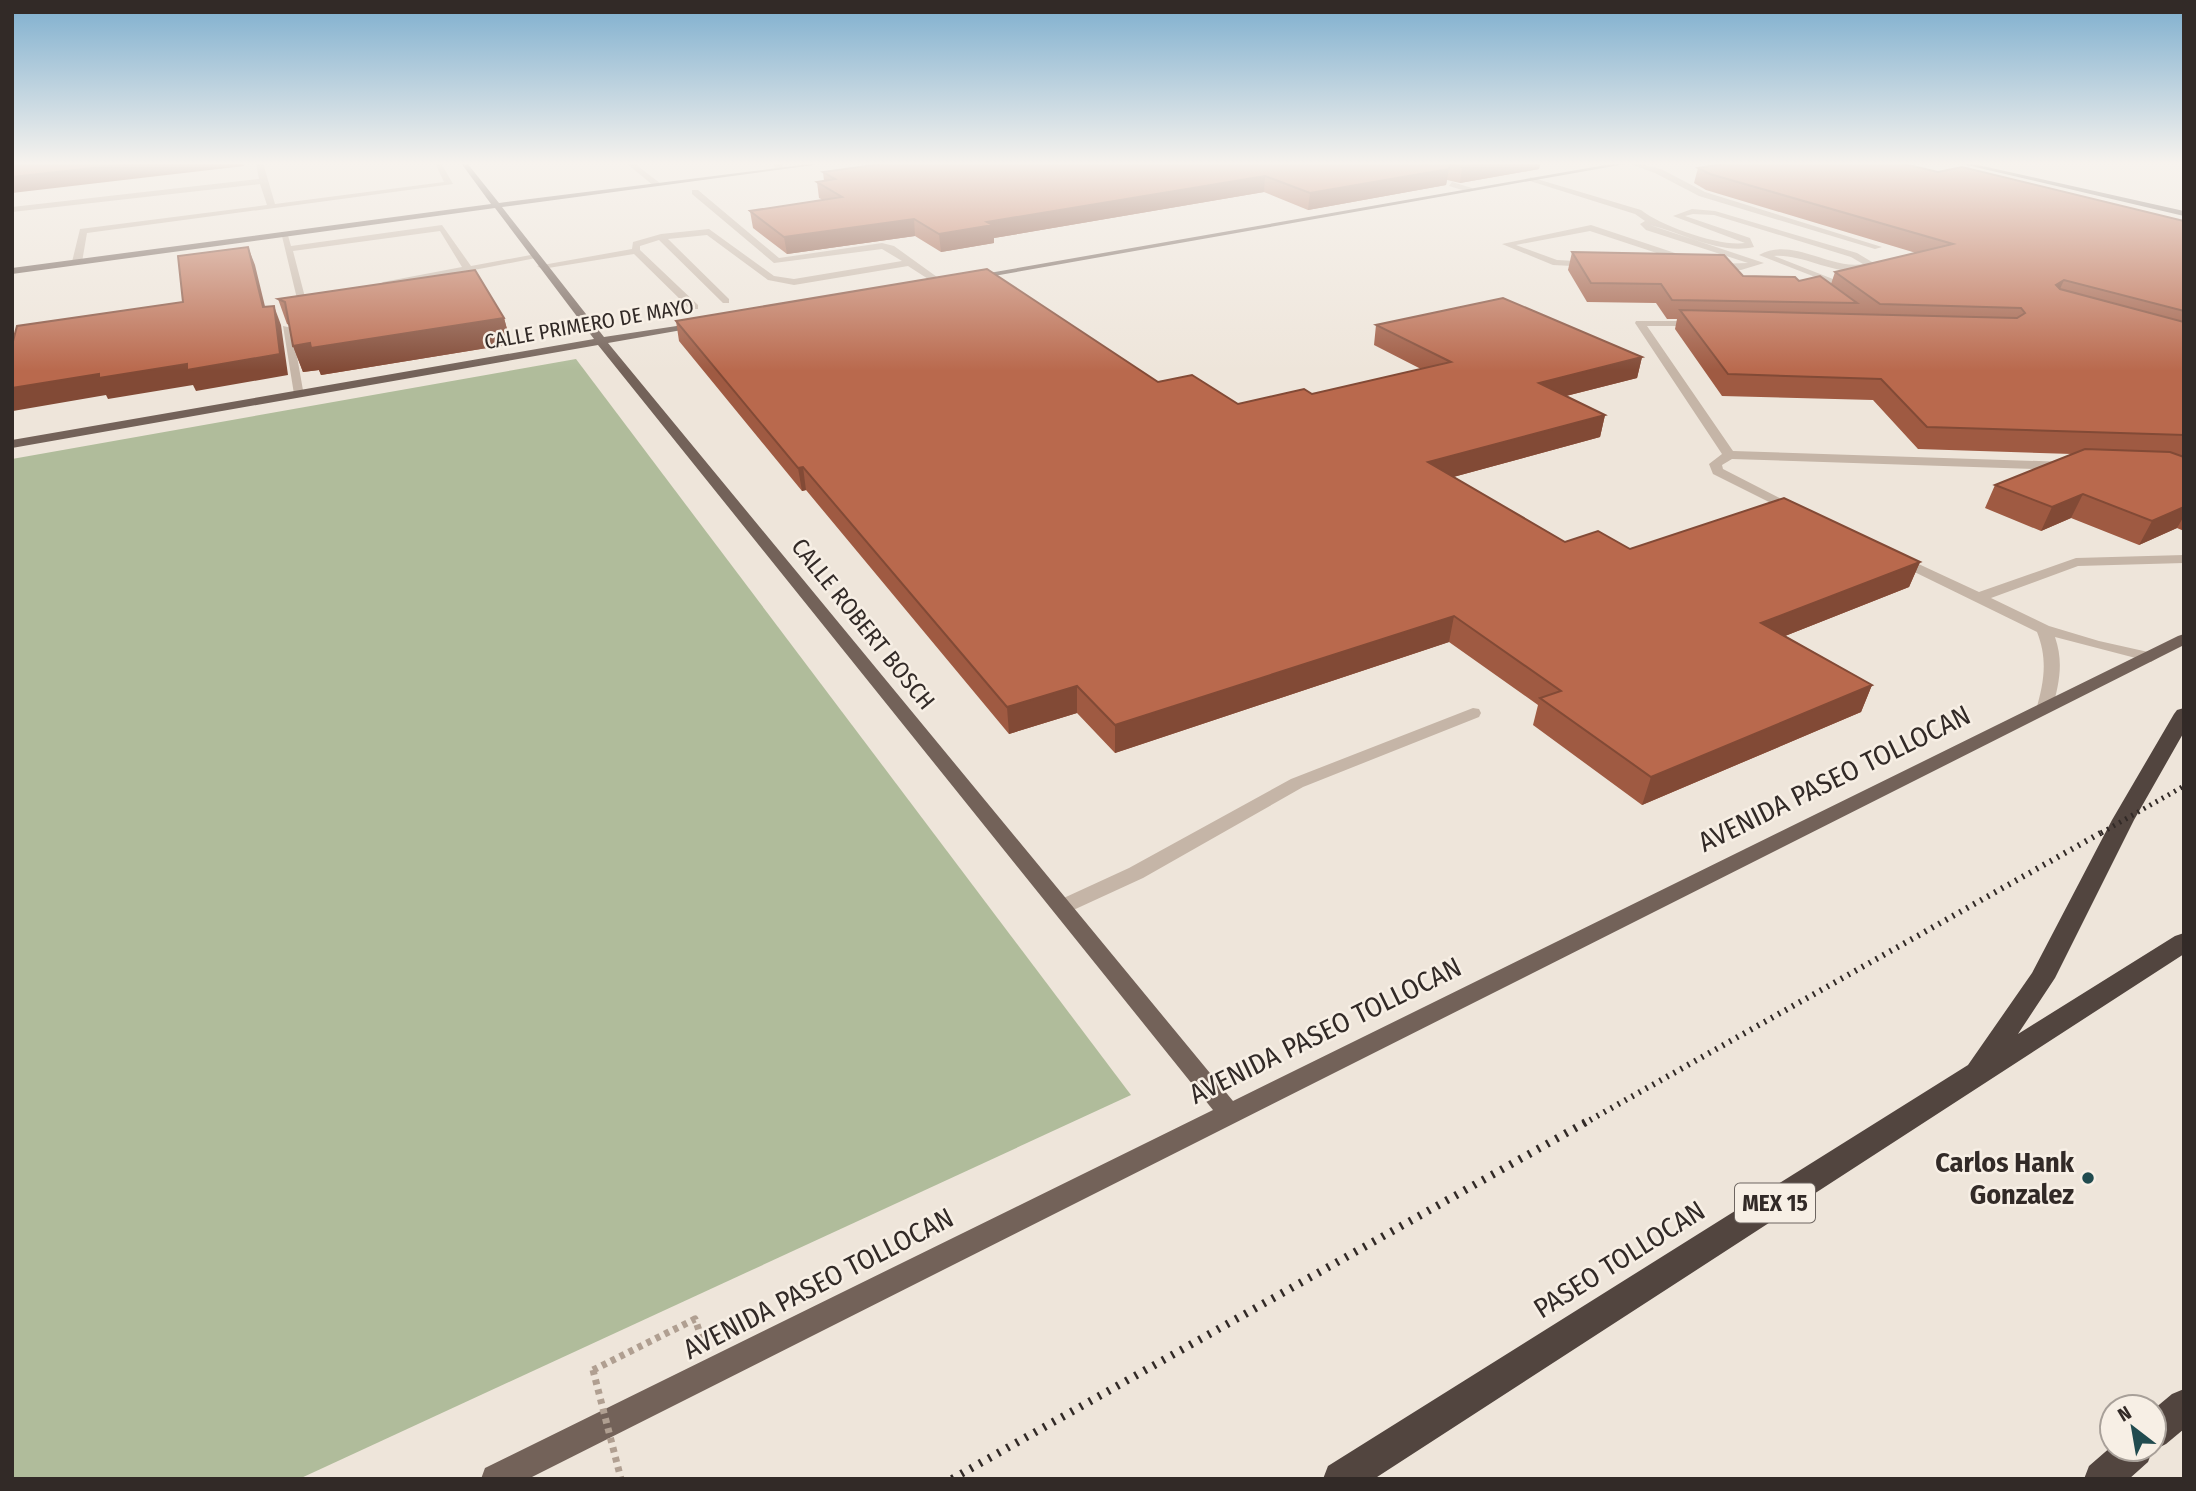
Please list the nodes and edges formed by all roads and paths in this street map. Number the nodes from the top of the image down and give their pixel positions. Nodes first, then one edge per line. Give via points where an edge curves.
1 (82, 233) edge
2 (294, 233) edge
3 (409, 233) edge
4 (445, 233) edge
5 (518, 233) edge
6 (703, 233) edge
7 (710, 233) edge
8 (743, 233) edge
9 (1226, 233) edge
10 (1565, 233) edge
11 (1601, 233) edge
12 (1667, 233) edge
13 (1685, 233) edge
14 (1725, 233) edge
15 (1781, 233) edge
16 (1830, 233) edge
17 (284, 234) junction
18 (661, 237) junction
19 (1878, 247) edge
20 (289, 249) junction
21 (636, 251) junction
22 (539, 261) junction
23 (77, 262) junction
24 (910, 263) junction
25 (1759, 263) junction
26 (1599, 264) edge
27 (1668, 265) edge
28 (1707, 267) edge
29 (467, 269) junction
30 (12, 271) edge
31 (966, 278) edge
32 (953, 280) edge
33 (939, 282) junction
34 (376, 285) edge
35 (925, 285) edge
36 (1818, 288) junction
37 (1827, 296) edge
38 (726, 301) dead end
39 (330, 307) edge
40 (694, 307) dead end
41 (709, 323) edge
42 (1712, 323) edge
43 (287, 328) edge
44 (601, 341) junction
45 (300, 394) junction
46 (12, 444) edge
47 (1729, 455) junction
48 (2087, 466) edge
49 (1810, 516) edge
50 (1882, 551) edge
51 (2184, 559) edge
52 (1978, 597) junction
53 (2044, 629) junction
54 (2184, 639) edge
55 (2151, 657) junction
56 (2044, 710) junction
57 (1473, 713) dead end
58 (2184, 714) edge
59 (1062, 907) junction
60 (2184, 942) edge
61 (1974, 1077) junction
62 (1229, 1113) junction
63 (714, 1371) junction
64 (2184, 1406) edge
65 (2168, 1420) edge
66 (2120, 1463) edge
67 (496, 1479) edge
68 (621, 1479) edge
69 (1340, 1479) edge
70 (2102, 1479) edge

1 - 23 lane
2 - 17 main road
3 - 20 lane
4 - 29 lane
5 - 22 main road, CALLE ROBERT BOSCH
6 - 18 lane
7 - 24 lane via 771,278 787,282
8 - 24 lane via 777,261 882,246
9 - 31 main road
10 - 26 lane via 1506,244 1556,263
11 - 27 lane via 1694,264
12 - 25 lane
13 - 14 lane via 1724,245 1751,245
15 - 36 lane via 1872,265 1852,269 1794,254 1764,255 1833,281
16 - 19 lane
17 - 20 lane
17 - 23 main road
18 - 21 lane via 636,244
18 - 38 lane
20 - 39 lane via 304,307
21 - 22 lane
21 - 40 lane
22 - 29 lane
22 - 44 main road, CALLE ROBERT BOSCH
23 - 30 main road
24 - 33 lane
25 - 28 lane
25 - 36 lane
29 - 34 lane
32 - 33 main road
33 - 35 main road
36 - 37 lane
41 - 44 main road, CALLE PRIMERO DE MAYO
42 - 47 lane via 1640,323
43 - 45 lane
44 - 45 main road, CALLE PRIMERO DE MAYO
44 - 59 main road, CALLE ROBERT BOSCH
45 - 46 main road, CALLE PRIMERO DE MAYO
47 - 48 lane
47 - 49 lane via 1715,464 1718,471
50 - 52 lane
51 - 52 lane via 2076,562
52 - 53 lane
53 - 55 lane
53 - 56 lane via 2054,652 2055,672
54 - 55 main road, AVENIDA PASEO TOLLOCAN
55 - 56 main road, AVENIDA PASEO TOLLOCAN
56 - 62 main road, AVENIDA PASEO TOLLOCAN
57 - 59 lane via 1297,783 1136,873
58 - 61 highway via 2123,820 2042,978
59 - 62 main road, CALLE ROBERT BOSCH
60 - 61 highway, PASEO TOLLOCAN / MEX 15
61 - 69 highway, PASEO TOLLOCAN / MEX 15
62 - 63 main road, AVENIDA PASEO TOLLOCAN
63 - 67 main road, AVENIDA PASEO TOLLOCAN
63 - 68 path, bridge via 695,1319 593,1370
64 - 65 highway
66 - 70 highway

